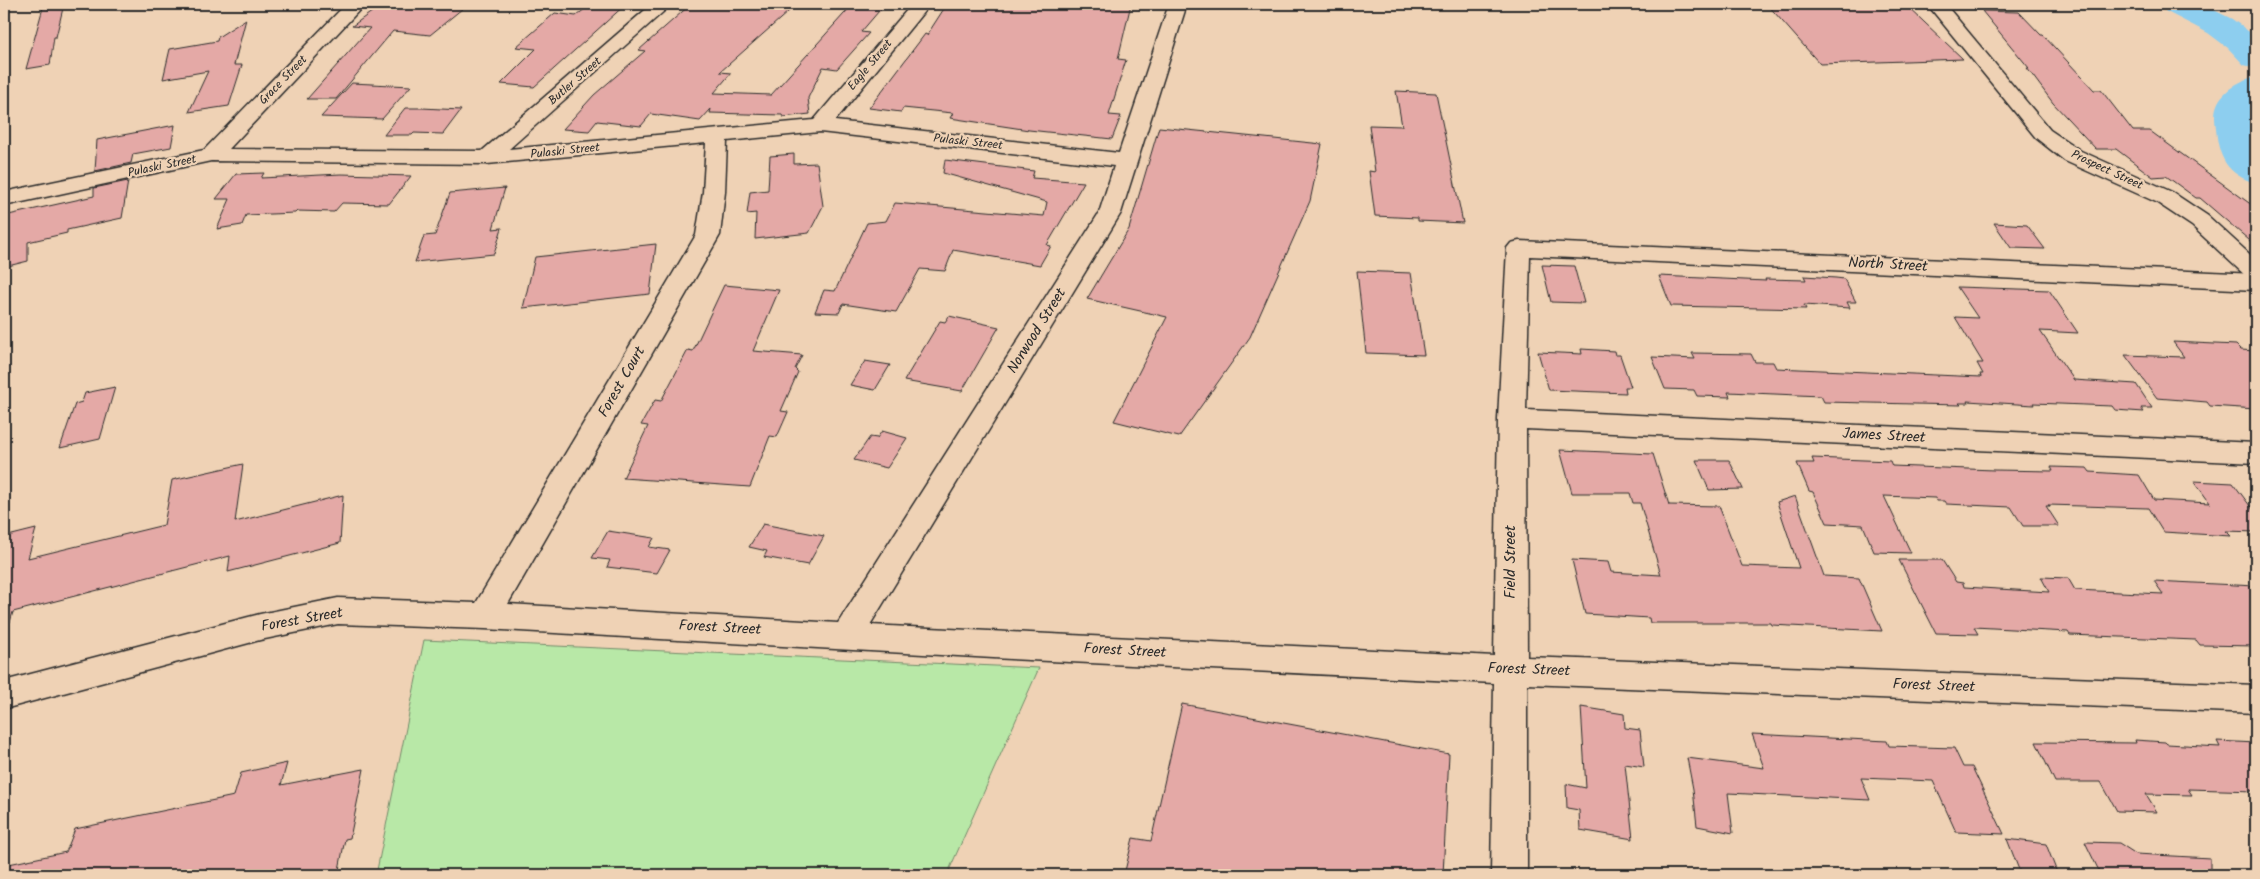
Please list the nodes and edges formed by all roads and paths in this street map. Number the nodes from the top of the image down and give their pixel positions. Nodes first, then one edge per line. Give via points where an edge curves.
1 (356, 4) edge
2 (663, 4) edge
3 (921, 4) edge
4 (1178, 4) edge
5 (1936, 4) edge
6 (820, 126) junction
7 (718, 135) junction
8 (211, 155) junction
9 (487, 158) junction
10 (1128, 161) junction
11 (4, 199) edge
12 (1519, 248) joint
13 (2256, 273) edge
14 (2256, 282) edge
15 (1512, 419) junction
16 (2256, 453) edge
17 (485, 616) junction
18 (847, 635) junction
19 (1510, 670) junction
20 (4, 695) edge
21 (2256, 699) edge
22 (1509, 875) edge

1 - 8 street, Grace Street
2 - 9 street, Butler Street
3 - 6 street, Eagle Street
4 - 10 street, Norwood Street
5 - 13 street, Prospect Street via 2043,134 2073,156 2164,197 2200,222
6 - 7 street, Pulaski Street
6 - 10 street, Pulaski Street
7 - 9 street, Pulaski Street
7 - 17 street, Forest Court via 708,235
8 - 9 street, Pulaski Street
8 - 11 street, Pulaski Street
10 - 18 street, Norwood Street via 1110,213
12 - 14 street, North Street
12 - 15 street, Field Street
15 - 16 street, James Street
15 - 19 street, Field Street
17 - 18 street, Forest Street
17 - 20 street, Forest Street via 338,611 260,627
18 - 19 street, Forest Street
19 - 21 street, Forest Street
19 - 22 street, Field Street

